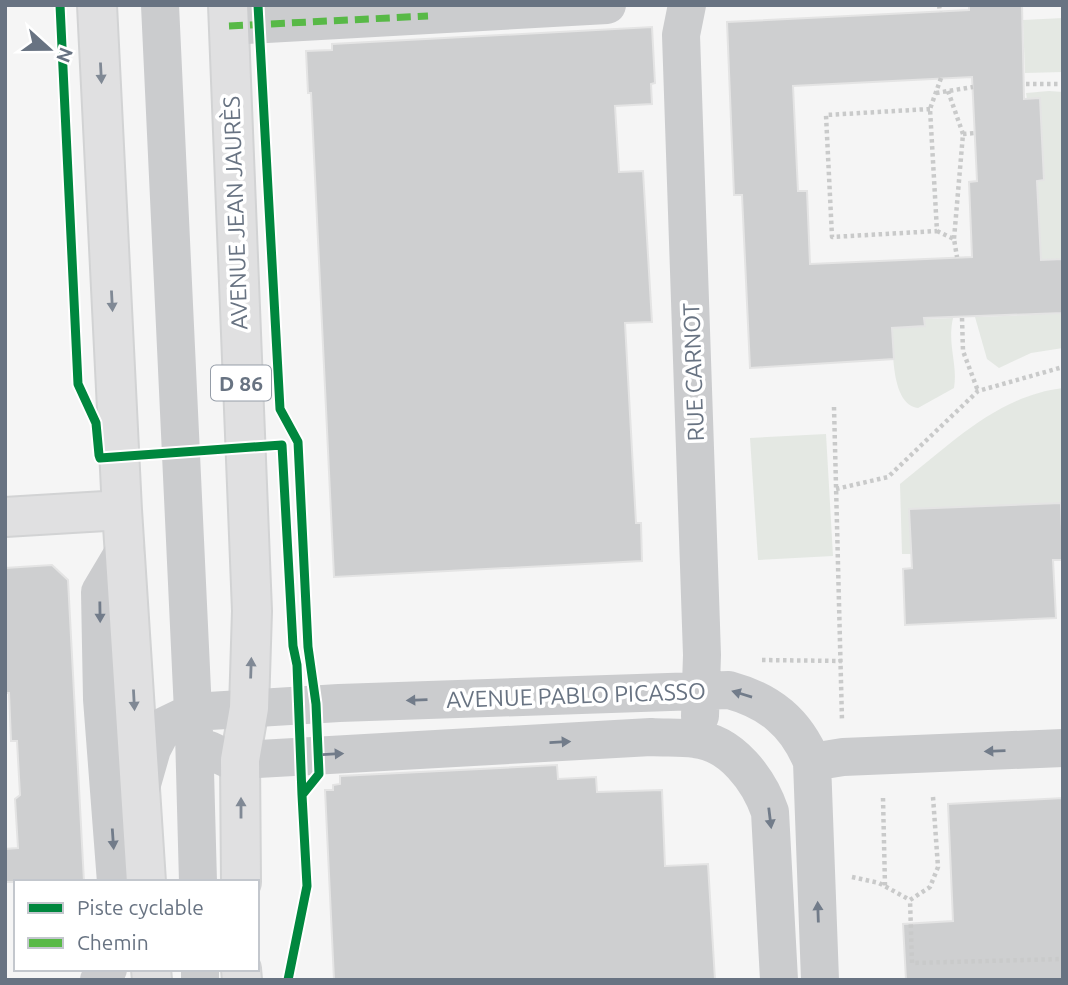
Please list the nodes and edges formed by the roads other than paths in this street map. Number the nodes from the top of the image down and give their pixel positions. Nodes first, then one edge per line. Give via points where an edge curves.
1 (97, 5) edge
2 (160, 5) edge
3 (607, 5) edge
4 (687, 5) edge
5 (229, 15) edge
6 (122, 510) junction
7 (5, 517) edge
8 (125, 550) junction
9 (703, 690) junction
10 (249, 708) junction
11 (783, 719) junction
12 (194, 723) junction
13 (698, 738) junction
14 (1063, 748) edge
15 (827, 759) junction
16 (240, 760) junction
17 (744, 767) junction
18 (140, 793) junction
19 (241, 869) edge
20 (116, 880) edge
21 (146, 880) edge
22 (198, 880) edge
23 (779, 980) edge
24 (820, 980) edge

1 -> 6 main road
2 - 12 street, D 86
3 - 5 street via 428,16
4 - 9 street, RUE CARNOT via 681,35
10 -> 5 main road, AVENUE JEAN JAURÈS / D 86 via 252,611
6 - 7 main road
6 - 8 main road
8 -> 18 main road
8 -> 20 street via 100,592 102,699
9 -> 10 street, AVENUE PABLO PICASSO
11 -> 9 street, AVENUE PABLO PICASSO via 750,696
9 - 13 street, RUE CARNOT
10 - 12 street, AVENUE PABLO PICASSO
10 - 16 main road, AVENUE JEAN JAURÈS / D 86
11 - 15 street, AVENUE PABLO PICASSO
11 - 17 street
12 - 16 street, AVENUE PABLO PICASSO via 213,753
12 - 18 street, AVENUE PABLO PICASSO via 164,726 152,749
12 - 22 street, D 86
16 -> 13 street, AVENUE PABLO PICASSO
13 - 17 street, AVENUE PABLO PICASSO via 723,748
14 -> 15 street
24 -> 15 street, AVENUE PABLO PICASSO
19 -> 16 main road, AVENUE JEAN JAURÈS / D 86
17 -> 23 street, AVENUE PABLO PICASSO via 762,787 770,812
18 - 21 main road

